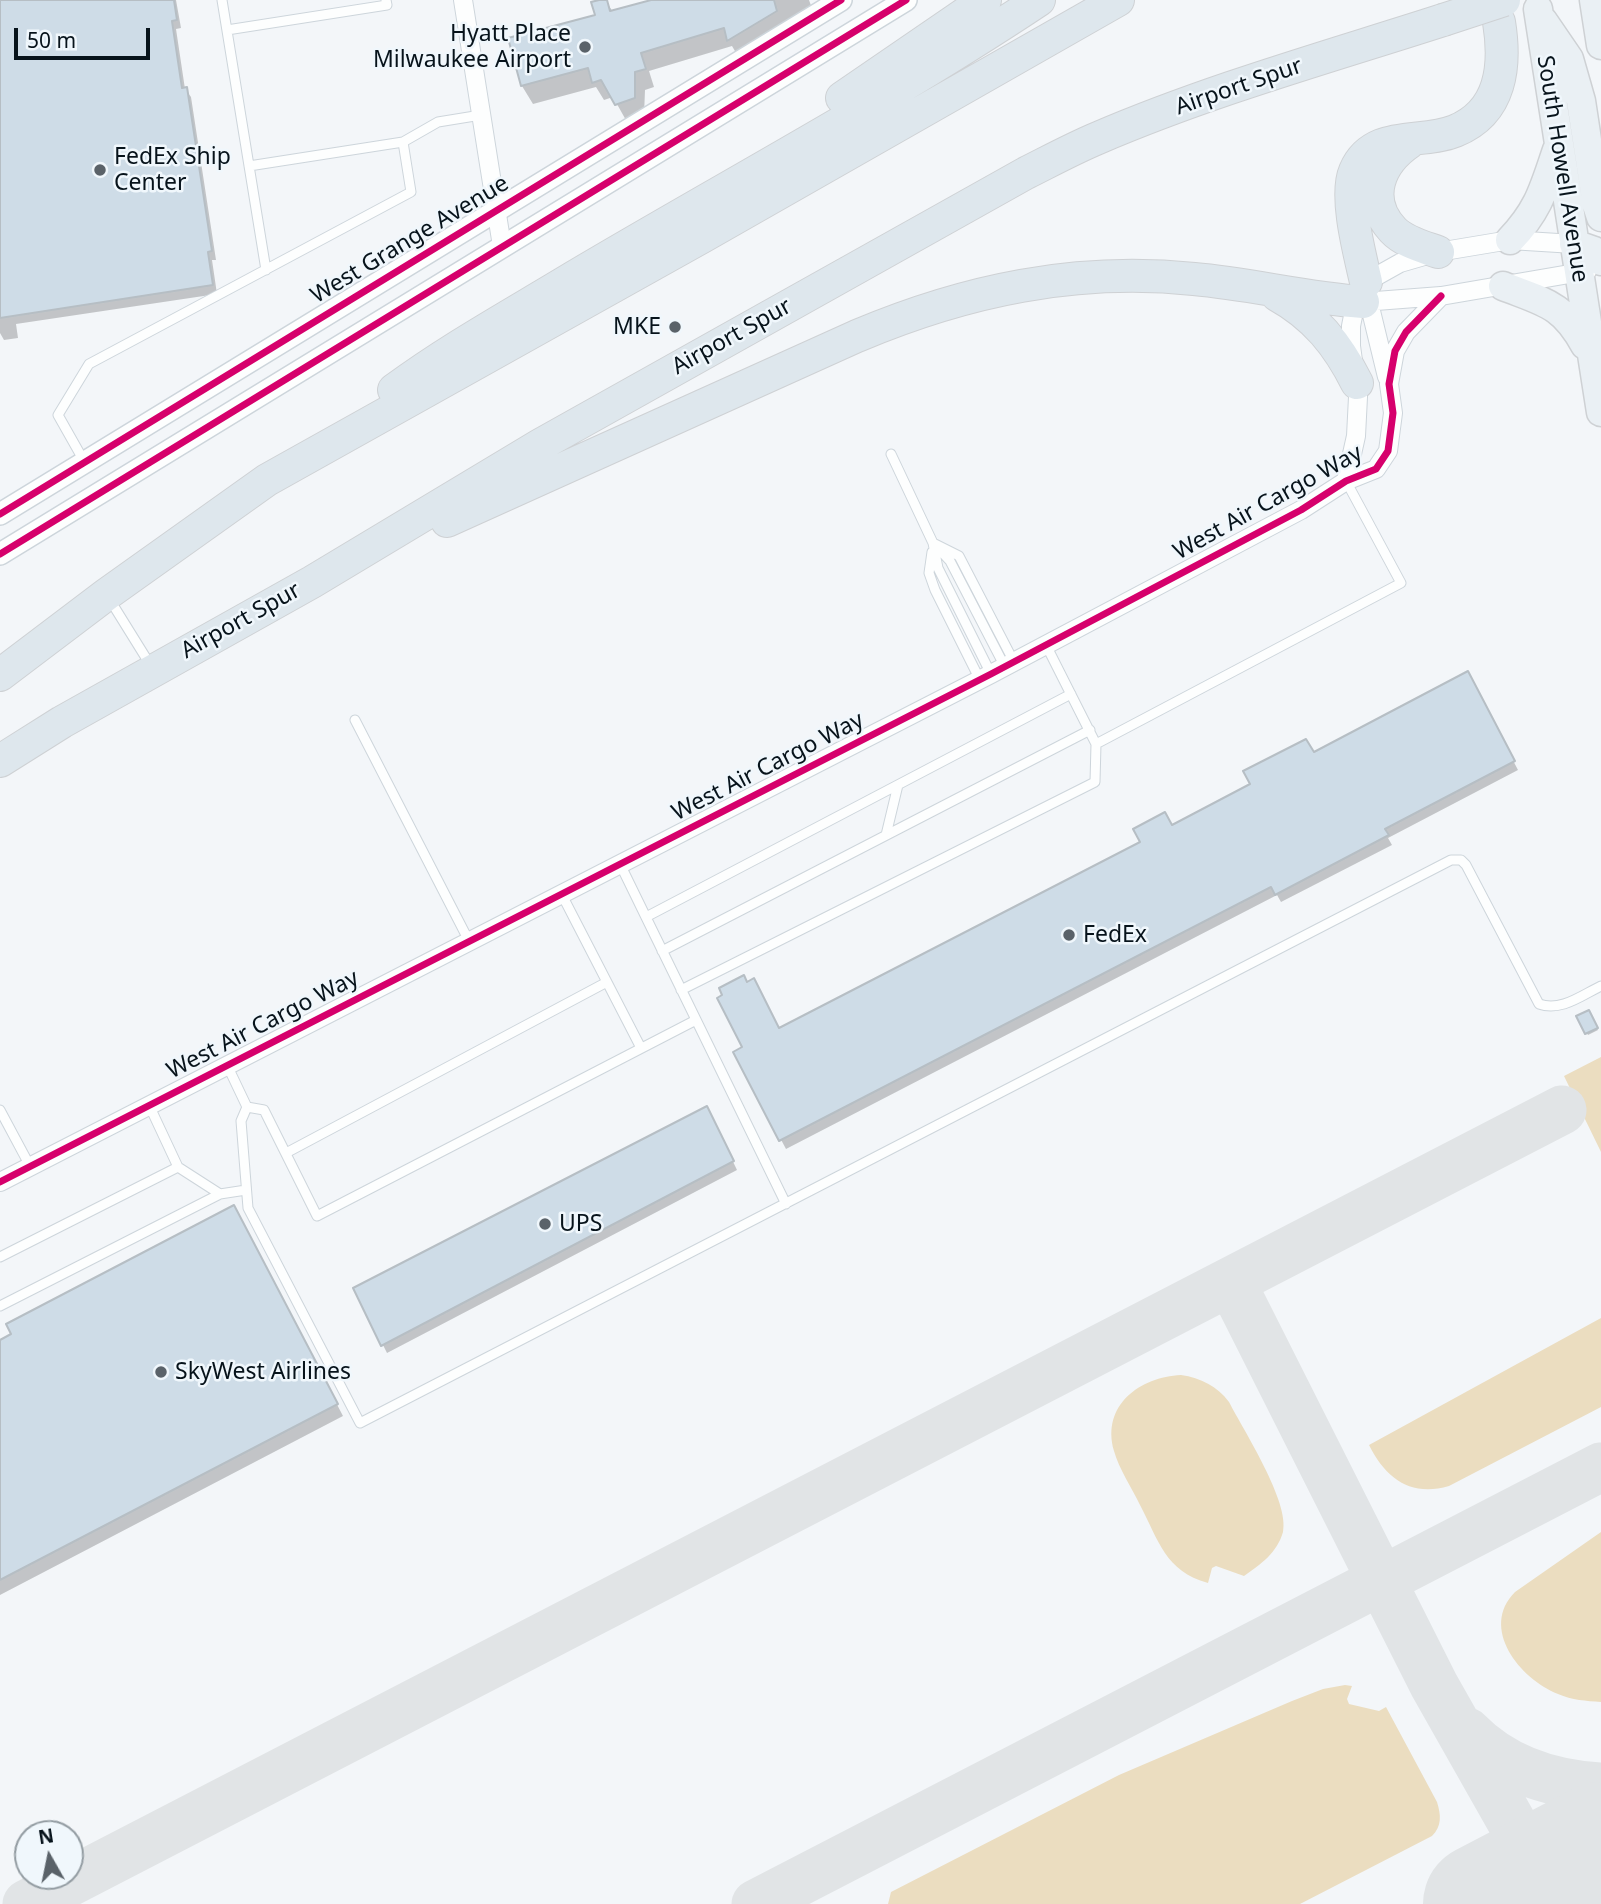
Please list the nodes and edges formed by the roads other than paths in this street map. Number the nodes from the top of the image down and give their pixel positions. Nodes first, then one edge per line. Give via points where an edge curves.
1 (222, 0) edge
2 (386, 0) edge
3 (463, 0) edge
4 (841, 0) edge
5 (906, 0) edge
6 (985, 0) edge
7 (1039, 0) edge
8 (1118, 0) edge
9 (1594, 0) edge
10 (1502, 11) edge
11 (227, 30) junction
12 (1601, 45) edge
13 (481, 115) junction
14 (1415, 139) junction
15 (403, 142) junction
16 (1559, 144) junction
17 (249, 166) junction
18 (696, 205) junction
19 (496, 210) junction
20 (1601, 217) edge
21 (1510, 240) junction
22 (1574, 244) junction
23 (502, 246) junction
24 (1438, 252) junction
25 (1593, 267) edge
26 (266, 270) junction
27 (374, 285) junction
28 (1503, 286) junction
29 (1266, 289) junction
30 (1364, 292) junction
31 (1441, 296) junction
32 (392, 314) junction
33 (1591, 356) junction
34 (1357, 383) junction
35 (1389, 384) junction
36 (1601, 412) edge
37 (891, 454) dead end
38 (85, 462) junction
39 (267, 480) junction
40 (1346, 481) junction
41 (0, 514) edge
42 (933, 543) junction
43 (0, 554) edge
44 (312, 582) junction
45 (107, 594) junction
46 (1046, 645) junction
47 (153, 670) junction
48 (997, 671) junction
49 (0, 675) edge
50 (1071, 694) junction
51 (355, 720) dead end
52 (1090, 730) junction
53 (1096, 744) junction
54 (0, 761) edge
55 (898, 785) junction
56 (886, 835) junction
57 (620, 864) junction
58 (562, 895) junction
59 (646, 916) junction
60 (469, 942) junction
61 (662, 951) junction
62 (607, 982) junction
63 (1601, 986) edge
64 (681, 990) junction
65 (696, 1020) junction
66 (641, 1048) junction
67 (228, 1065) junction
68 (149, 1105) junction
69 (247, 1107) junction
70 (0, 1110) edge
71 (286, 1153) junction
72 (30, 1166) junction
73 (178, 1167) junction
74 (0, 1182) edge
75 (246, 1190) junction
76 (220, 1194) junction
77 (786, 1204) junction
78 (0, 1256) edge
79 (0, 1306) edge

1 - 11 lane
2 - 11 lane via 387,5
3 - 13 street
4 - 19 street, West Grange Avenue
5 - 23 street
6 - 18 highway via 750,161
7 - 18 highway via 969,47
8 - 39 highway
9 - 12 main road
10 - 14 highway via 1502,72 1494,95 1480,115 1455,131
10 - 44 highway, Airport Spur, bridge via 1443,20 1236,86 1097,138 563,432
11 - 17 lane
13 - 15 lane via 438,122
13 - 19 street
14 - 24 highway via 1395,152 1382,170 1377,193 1382,214 1395,232
14 - 30 highway via 1381,144 1355,171 1353,217
15 - 17 lane
15 - 26 lane via 411,192
16 - 20 main road, South Howell Avenue via 1539,12 1569,60 1581,101
16 - 21 main road via 1539,203
16 - 22 main road, South Howell Avenue
17 - 26 lane
18 - 39 highway via 436,359
19 - 23 street
19 - 27 street, West Grange Avenue
21 - 22 street
21 - 24 street
22 - 25 main road via 1594,251
23 - 32 street
24 - 30 street via 1400,263
25 - 28 street
25 - 33 main road, South Howell Avenue
26 - 38 lane via 89,364 58,415
27 - 32 street
27 - 38 street, West Grange Avenue
28 - 31 street
28 - 33 main road via 1564,314
29 - 30 highway
29 - 34 highway via 1319,326
29 - 44 highway via 1195,279 1103,277 1018,286 934,305 857,335
30 - 31 street
30 - 34 street, West Air Cargo Way via 1351,326
30 - 35 street
31 - 35 street, West Air Cargo Way via 1406,332 1395,351
32 - 43 street
33 - 36 main road, South Howell Avenue
34 - 40 street, West Air Cargo Way via 1357,427
35 - 40 street, West Air Cargo Way via 1393,413 1388,451 1376,469
37 - 42 lane
38 - 41 street, West Grange Avenue
39 - 45 highway
40 - 46 street, West Air Cargo Way via 1301,510
40 - 53 lane via 1401,583
42 - 48 lane via 950,561
42 - 48 lane via 929,573 935,590
44 - 47 highway, Airport Spur
45 - 47 lane
45 - 49 highway
46 - 48 street, West Air Cargo Way
46 - 50 lane
47 - 54 highway, Airport Spur
48 - 57 street, West Air Cargo Way
50 - 52 lane
50 - 55 lane
51 - 60 lane
52 - 53 lane
52 - 56 lane
53 - 64 lane via 1095,782
55 - 56 lane
55 - 59 lane
56 - 61 lane
57 - 58 street, West Air Cargo Way
57 - 59 lane
58 - 60 street, West Air Cargo Way
58 - 62 lane
59 - 61 lane
60 - 67 street, West Air Cargo Way
61 - 64 lane
62 - 66 lane
62 - 71 lane
63 - 77 lane via 1567,1003 1550,1007 1539,1003 1466,865 1451,860
64 - 65 lane
65 - 66 lane
65 - 77 lane
66 - 71 lane via 317,1216
67 - 68 street, West Air Cargo Way
67 - 69 lane
68 - 72 street, West Air Cargo Way
68 - 73 lane
69 - 71 lane via 264,1110
69 - 75 lane via 241,1121
70 - 72 lane
72 - 74 street, West Air Cargo Way
73 - 76 lane
73 - 78 lane
75 - 76 lane
75 - 77 lane via 253,1221 360,1423
76 - 79 lane

